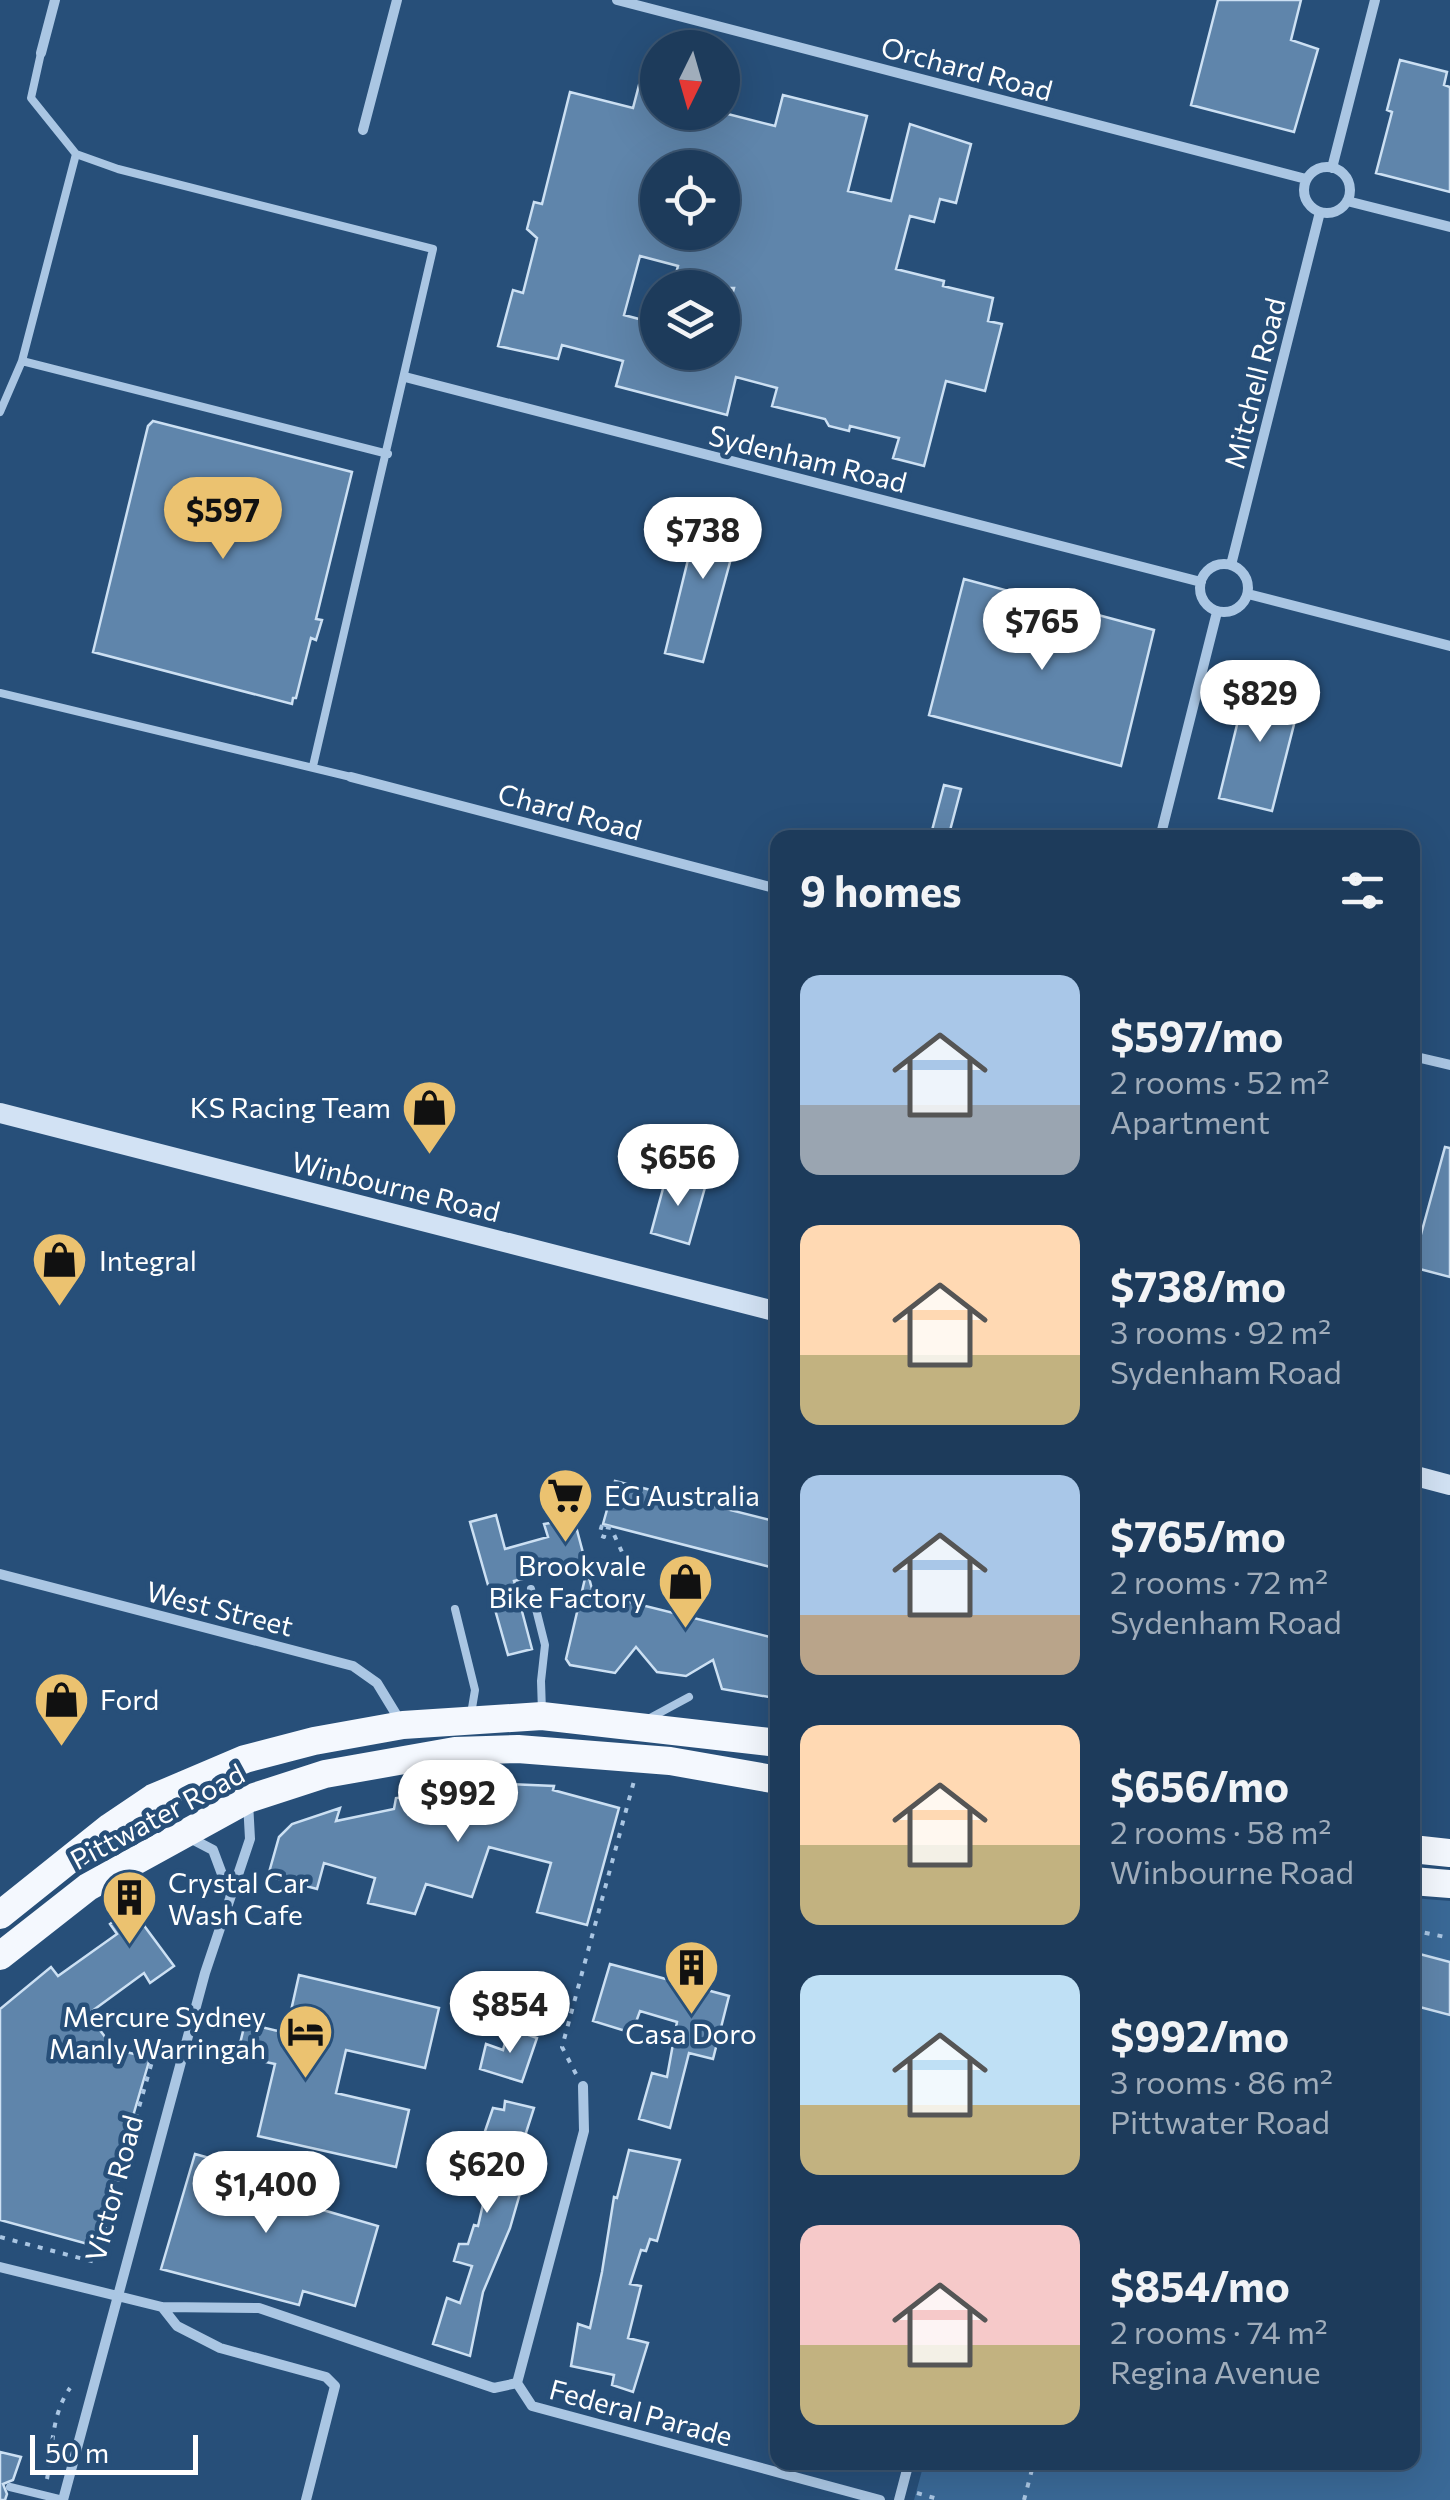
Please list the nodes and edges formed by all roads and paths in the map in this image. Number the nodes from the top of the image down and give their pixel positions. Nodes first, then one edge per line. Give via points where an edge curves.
1 (55, 0) edge
2 (397, 0) edge
3 (617, 0) edge
4 (1375, 0) edge
5 (42, 53) joint
6 (363, 130) dead end
7 (76, 154) junction
8 (1332, 168) junction
9 (1306, 179) junction
10 (1348, 201) junction
11 (1320, 212) junction
12 (1450, 227) edge
13 (22, 362) junction
14 (405, 377) junction
15 (0, 412) edge
16 (388, 454) junction
17 (1231, 565) junction
18 (1201, 582) junction
19 (1248, 594) junction
20 (1217, 612) junction
21 (1450, 646) edge
22 (0, 693) edge
23 (314, 766) junction
24 (351, 776) joint
25 (1162, 830) edge
26 (770, 887) edge
27 (1420, 1058) edge
28 (1450, 1066) edge
29 (0, 1113) edge
30 (770, 1310) edge
31 (1420, 1477) edge
32 (1450, 1485) edge
33 (621, 1551) junction
34 (626, 1564) dead end
35 (0, 1574) edge
36 (531, 1589) dead end
37 (455, 1610) dead end
38 (690, 1696) dead end
39 (542, 1716) junction
40 (470, 1718) junction
41 (402, 1724) junction
42 (637, 1725) junction
43 (770, 1742) edge
44 (640, 1759) junction
45 (196, 1777) junction
46 (770, 1779) edge
47 (248, 1799) junction
48 (182, 1835) junction
49 (1420, 1850) edge
50 (1450, 1853) edge
51 (1420, 1882) edge
52 (1450, 1884) edge
53 (229, 1894) junction
54 (0, 1915) edge
55 (1420, 1932) edge
56 (1450, 1938) edge
57 (0, 1956) edge
58 (157, 2044) dead end
59 (584, 2086) joint
60 (0, 2237) edge
61 (0, 2266) edge
62 (118, 2296) junction
63 (162, 2306) junction
64 (516, 2383) junction
65 (70, 2388) dead end
66 (908, 2470) edge
67 (1032, 2470) edge
68 (10, 2487) dead end
69 (40, 2494) junction
70 (901, 2495) edge
71 (63, 2500) edge
72 (306, 2500) edge
73 (880, 2500) edge
74 (941, 2500) edge
75 (1024, 2500) edge

1 - 5 street
2 - 6 street
3 - 9 street, Orchard Road
4 - 8 street
5 - 7 lane via 30,98
7 - 13 lane
7 - 14 lane via 434,249
8 - 9 street
8 - 10 street via 1348,180
9 - 11 street via 1305,199
10 - 11 street via 1336,212
10 - 12 street
11 - 17 street, Mitchell Road
13 - 15 lane
13 - 16 lane
14 - 16 lane
14 - 18 street, Sydenham Road
16 - 23 lane
17 - 18 street via 1211,568
17 - 19 street via 1245,576
18 - 20 street via 1202,599
19 - 20 street via 1237,609
19 - 21 street
20 - 25 street
22 - 23 lane
23 - 24 lane
24 - 26 street, Chard Road
27 - 28 street
29 - 30 main road, Winbourne Road
31 - 32 main road
33 - 33 path via 611,1528 599,1535 602,1524 612,1528
33 - 34 path
35 - 41 street, West Street via 353,1666 377,1684
36 - 39 lane via 545,1645
37 - 40 lane via 475,1690
38 - 42 lane
39 - 40 highway, Pittwater Road
39 - 42 highway, Pittwater Road
40 - 41 highway, Pittwater Road
41 - 45 highway, Pittwater Road via 314,1741
42 - 43 highway, Pittwater Road
44 - 46 highway, Pittwater Road
44 - 47 highway, Pittwater Road via 455,1750 325,1774
44 - 59 path via 562,2047
45 - 47 highway
45 - 54 highway, Pittwater Road via 110,1827
47 - 48 highway, Pittwater Road
47 - 53 street, Victor Road via 250,1839
48 - 53 street via 214,1850
48 - 57 highway, Pittwater Road via 88,1887
49 - 50 highway
51 - 52 highway
53 - 62 street, Victor Road
55 - 56 path
58 - 60 path via 95,2262
59 - 64 street via 584,2130
61 - 62 street
62 - 63 street
62 - 71 street, Victor Road
63 - 64 street via 259,2308 494,2388
63 - 72 street via 177,2326 220,2348 326,2377 335,2386
64 - 73 street, Federal Parade via 532,2406
65 - 69 path via 54,2426
66 - 70 street
67 - 75 path
68 - 69 lane
69 - 71 lane
70 - 74 path

